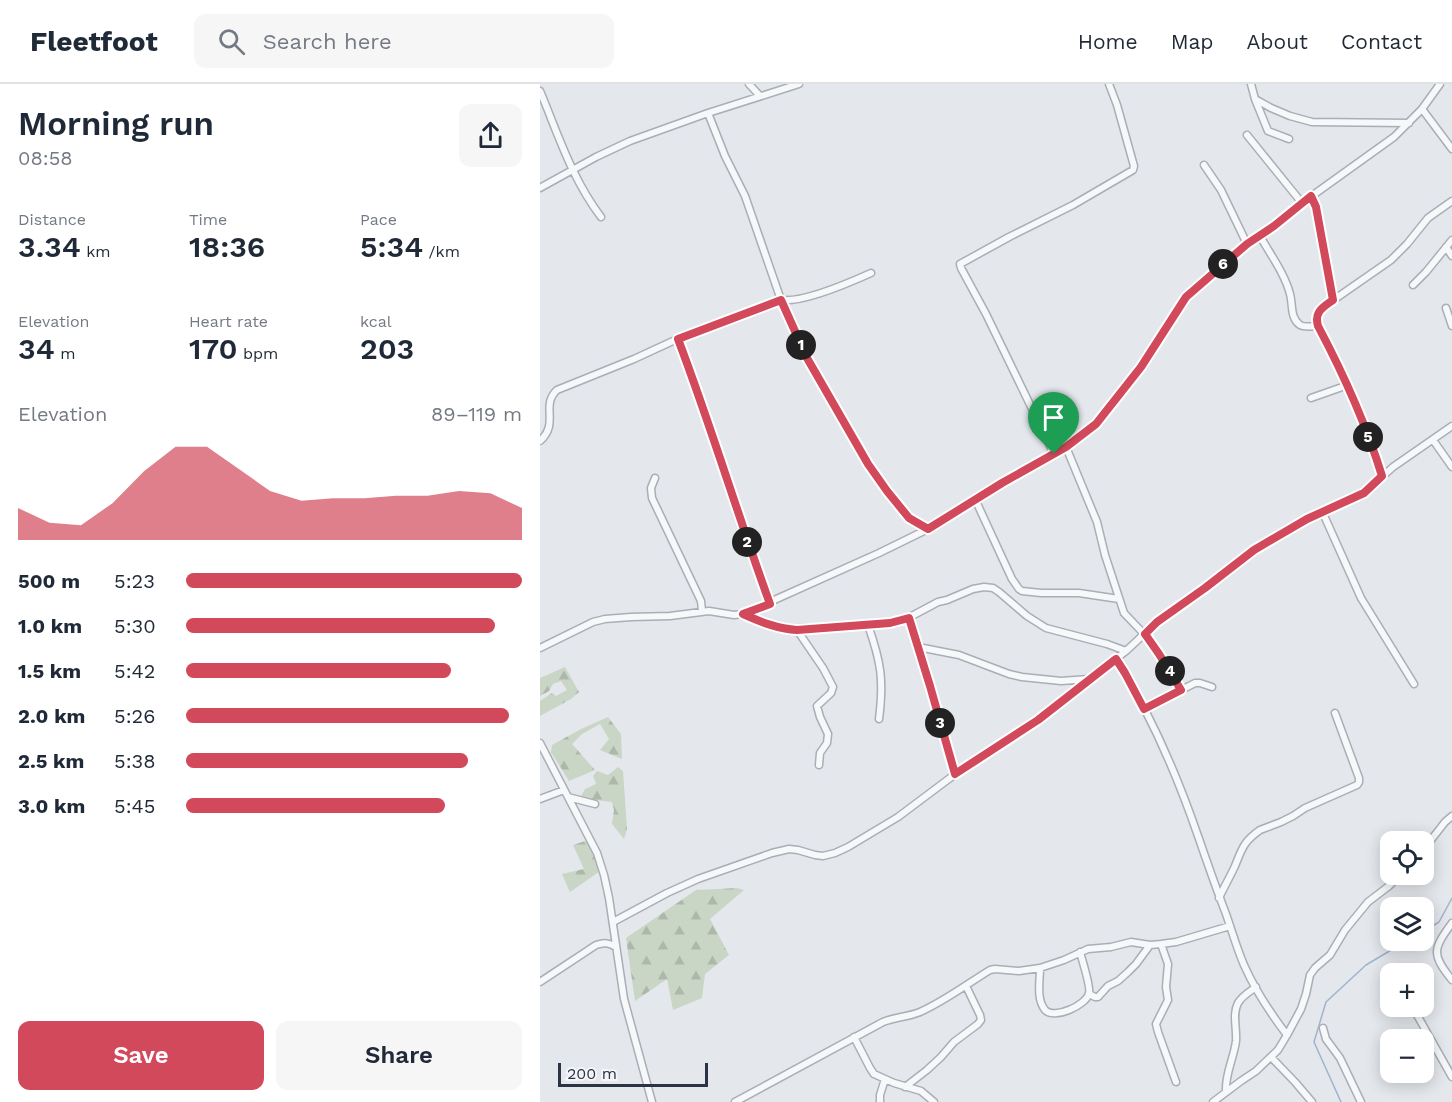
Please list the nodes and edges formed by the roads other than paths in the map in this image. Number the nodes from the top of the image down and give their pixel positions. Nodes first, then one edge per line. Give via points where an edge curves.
1 (749, 84) edge
2 (799, 84) edge
3 (1109, 84) edge
4 (1251, 84) edge
5 (1440, 84) edge
6 (540, 91) edge
7 (760, 96) junction
8 (1255, 99) junction
9 (1422, 109) junction
10 (708, 113) junction
11 (1408, 123) junction
12 (1247, 135) dead end
13 (1289, 139) dead end
14 (1452, 149) edge
15 (1204, 165) dead end
16 (572, 170) junction
17 (540, 188) edge
18 (1311, 196) junction
19 (1452, 201) edge
20 (1302, 203) junction
21 (601, 217) dead end
22 (1260, 236) junction
23 (1452, 240) edge
24 (1247, 244) junction
25 (1446, 247) junction
26 (1452, 255) edge
27 (872, 273) dead end
28 (1413, 285) dead end
29 (781, 300) junction
30 (1333, 300) junction
31 (1446, 308) dead end
32 (1318, 326) junction
33 (1452, 326) edge
34 (678, 339) junction
35 (1347, 385) junction
36 (1311, 398) dead end
37 (1452, 426) edge
38 (1432, 440) junction
39 (540, 441) edge
40 (1066, 447) junction
41 (1054, 454) junction
42 (1452, 467) edge
43 (1382, 476) junction
44 (655, 478) dead end
45 (975, 500) junction
46 (1322, 512) junction
47 (928, 529) junction
48 (1119, 599) junction
49 (770, 604) junction
50 (702, 611) junction
51 (743, 614) junction
52 (909, 618) junction
53 (868, 625) junction
54 (797, 630) junction
55 (1145, 634) junction
56 (918, 647) junction
57 (540, 648) edge
58 (1126, 651) junction
59 (1116, 659) junction
60 (1089, 679) junction
61 (1414, 684) dead end
62 (1212, 687) dead end
63 (1181, 690) junction
64 (1144, 709) junction
65 (1335, 713) dead end
66 (879, 719) dead end
67 (540, 742) edge
68 (819, 765) dead end
69 (955, 774) junction
70 (564, 790) junction
71 (568, 797) junction
72 (540, 799) edge
73 (595, 804) dead end
74 (1452, 816) edge
75 (1434, 836) edge
76 (1390, 885) edge
77 (1219, 898) junction
78 (613, 922) junction
79 (1452, 923) edge
80 (1230, 926) junction
81 (614, 932) junction
82 (603, 942) junction
83 (1161, 944) junction
84 (1150, 945) junction
85 (616, 947) junction
86 (1080, 952) junction
87 (1040, 968) junction
88 (1452, 980) edge
89 (540, 982) edge
90 (966, 986) junction
91 (1256, 987) junction
92 (1089, 994) junction
93 (1418, 1017) edge
94 (1323, 1028) dead end
95 (1287, 1035) junction
96 (854, 1037) junction
97 (1271, 1058) junction
98 (1452, 1077) edge
99 (885, 1079) junction
100 (1176, 1082) dead end
101 (906, 1087) junction
102 (1226, 1091) junction
103 (652, 1102) edge
104 (735, 1102) edge
105 (880, 1102) edge
106 (934, 1102) edge
107 (1213, 1102) edge
108 (1312, 1102) edge
109 (1361, 1102) edge

1 - 7 street
2 - 7 street
3 - 41 street via 1133,170 960,264
4 - 8 street
5 - 9 street
6 - 16 street
7 - 10 street
8 - 11 street via 1312,122
8 - 13 street via 1268,131
9 - 11 street
9 - 14 street
10 - 16 street via 630,141
10 - 29 street via 745,196
11 - 18 street
12 - 20 street
15 - 24 street
16 - 17 street
16 - 21 street
18 - 20 street
18 - 30 street
19 - 30 street via 1428,218 1390,260
20 - 22 street
22 - 24 street
22 - 32 street via 1288,288 1298,323 1303,327
23 - 25 street
24 - 40 street via 1186,297 1153,351 1103,417
25 - 26 street
25 - 28 street
27 - 29 street via 826,291
29 - 34 street
29 - 47 street via 807,358 868,464 909,518
30 - 32 street via 1317,315
31 - 33 street
32 - 35 street
34 - 39 street via 557,390 549,402 550,426
34 - 49 street
35 - 36 street
35 - 43 street
37 - 38 street
38 - 42 street
38 - 43 street
40 - 41 street
40 - 48 street via 1097,522
41 - 45 street
43 - 46 street via 1364,493
44 - 50 street via 652,498
45 - 47 street
45 - 48 street via 1018,589
46 - 55 street via 1254,550
46 - 61 street via 1361,598
47 - 49 street
48 - 55 street via 1127,617
49 - 51 street
50 - 51 street
50 - 57 street via 599,620
51 - 54 street via 774,627
52 - 53 street
52 - 56 street
52 - 58 street via 973,589 993,588 1046,628
53 - 54 street
53 - 66 street via 881,667
54 - 68 street via 833,687 817,706 828,734
55 - 58 street
55 - 63 street
56 - 60 street via 959,655 1009,675 1061,681
56 - 69 street
58 - 59 street
59 - 60 street
59 - 64 street
60 - 69 street via 1038,720
62 - 63 street via 1195,683
63 - 64 street
64 - 77 street via 1177,783
65 - 77 street via 1359,782 1255,833 1241,849
67 - 70 street
69 - 78 street via 898,817 835,853 823,856 789,849 772,853 698,879
70 - 71 street
70 - 72 street
71 - 73 street
71 - 78 street via 597,853
74 - 75 street
76 - 95 street via 1363,907 1330,956 1310,975 1301,1009
77 - 80 street
78 - 81 street
79 - 88 street via 1436,950
80 - 83 street
80 - 91 street
81 - 82 street
81 - 85 street
82 - 85 street
82 - 89 street
83 - 84 street
83 - 100 street via 1168,964 1168,1000 1156,1024
84 - 86 street via 1131,942
84 - 92 street via 1123,978 1098,997
85 - 103 street via 624,999
86 - 87 street
86 - 92 street
87 - 90 street via 990,970
87 - 92 street via 1040,998 1048,1012 1054,1014 1075,1007
90 - 96 street via 935,1005 892,1018
90 - 101 street via 981,1020
91 - 95 street
91 - 102 street via 1245,994 1235,1009 1236,1038
93 - 98 street
94 - 109 street
95 - 97 street
96 - 99 street via 874,1074
96 - 104 street
97 - 102 street
97 - 108 street
99 - 101 street
99 - 105 street
101 - 106 street via 921,1091
102 - 107 street

